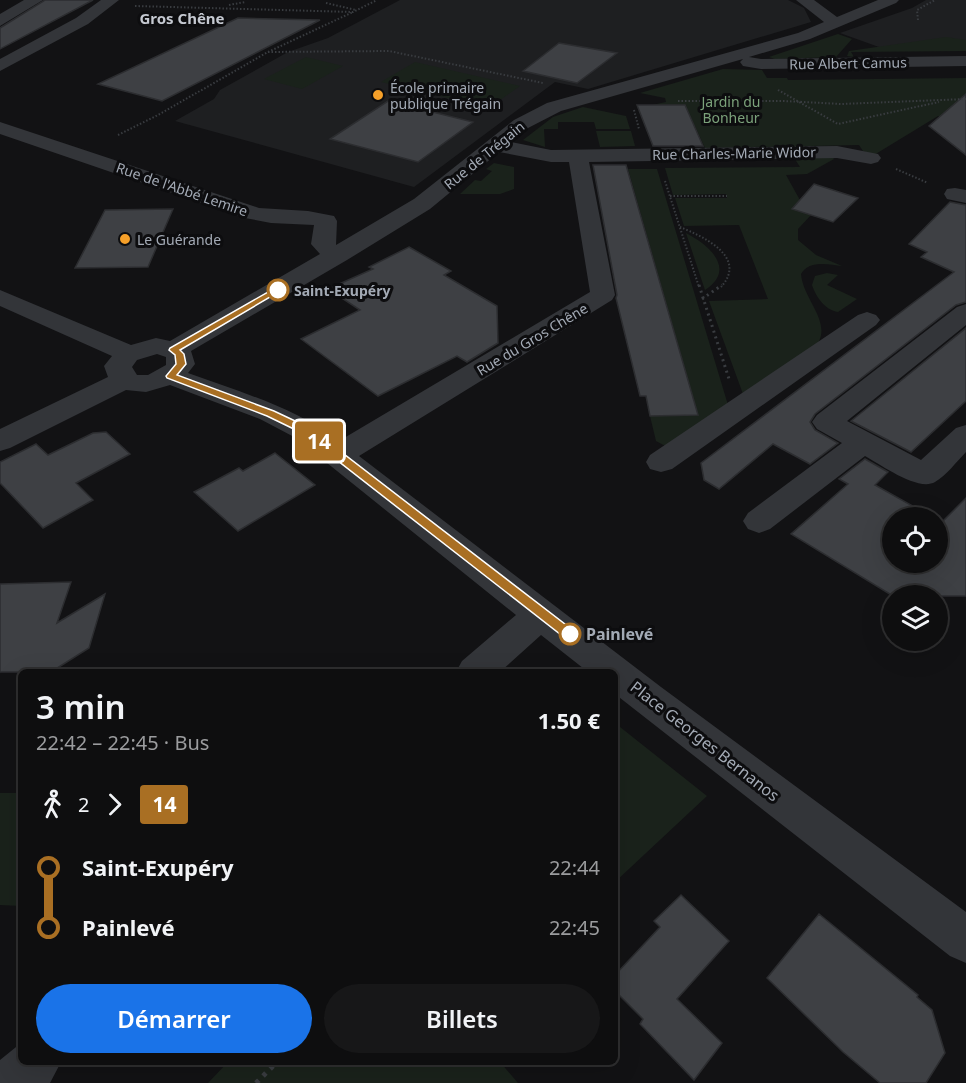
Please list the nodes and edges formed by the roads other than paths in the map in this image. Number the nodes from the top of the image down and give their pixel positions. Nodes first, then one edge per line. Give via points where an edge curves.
1 (35, 0) edge
2 (111, 0) edge
3 (804, 0) edge
4 (891, 0) edge
5 (0, 21) edge
6 (837, 24) junction
7 (730, 58) junction
8 (966, 61) edge
9 (0, 66) edge
10 (0, 128) edge
11 (495, 144) junction
12 (578, 156) junction
13 (871, 158) road end
14 (339, 255) junction
15 (0, 297) edge
16 (966, 312) edge
17 (867, 320) dead end
18 (172, 363) junction
19 (126, 367) junction
20 (966, 435) edge
21 (0, 441) edge
22 (863, 442) junction
23 (339, 455) junction
24 (661, 462) dead end
25 (759, 521) dead end
26 (542, 613) junction
27 (479, 669) edge
28 (612, 669) edge
29 (618, 674) edge
30 (966, 939) edge
31 (33, 1065) edge
32 (12, 1083) edge

1 - 5 street
2 - 9 street via 82,21
3 - 6 street
4 - 6 street, Rue de Trégain
6 - 7 street, Rue de Trégain
7 - 8 street, Rue Albert Camus via 761,64
7 - 11 street, Rue de Trégain via 554,107
10 - 14 street, Rue de l'Abbé Lemire via 261,215 326,221 323,244
11 - 12 street, Rue Charles-Marie Widor via 539,155
11 - 14 street, Rue de Trégain via 422,204
12 - 13 street, Rue Charles-Marie Widor via 837,152
12 - 23 street, Rue du Gros Chêne via 603,295
14 - 18 street, Rue de Trégain
15 - 19 street via 103,341
16 - 22 street via 827,422
17 - 24 street
18 - 19 street, Rue de Trégain via 147,384
18 - 23 street, Place Georges Bernanos via 306,431
19 - 21 street
20 - 22 street via 924,475
22 - 25 street
23 - 26 street, Place Georges Bernanos
26 - 27 street
26 - 28 street, Place Georges Bernanos
29 - 30 street, Place Georges Bernanos
31 - 32 street

